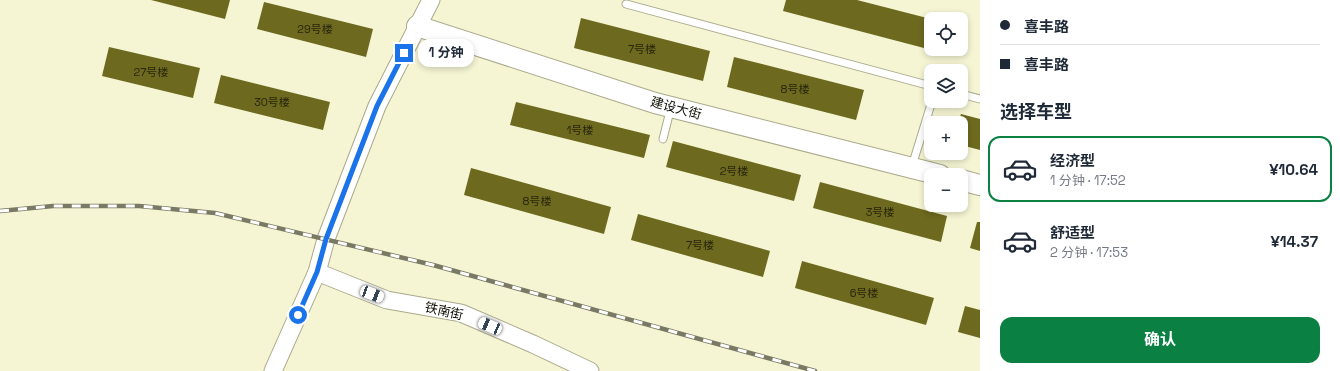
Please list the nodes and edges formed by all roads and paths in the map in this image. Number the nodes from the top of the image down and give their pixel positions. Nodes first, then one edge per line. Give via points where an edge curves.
1 (432, 0) edge
2 (626, 4) dead end
3 (417, 26) junction
4 (924, 84) edge
5 (968, 96) edge
6 (980, 99) edge
7 (671, 107) junction
8 (930, 108) edge
9 (662, 138) dead end
10 (912, 168) junction
11 (924, 171) edge
12 (968, 182) edge
13 (980, 185) edge
14 (317, 272) junction
15 (273, 371) edge
16 (590, 371) edge

1 - 3 street
2 - 4 lane
3 - 7 main road, 建设大街
3 - 14 street via 377,106 326,239
5 - 6 lane
7 - 9 lane
7 - 10 main road, 建设大街
8 - 10 lane
10 - 11 main road, 建设大街
12 - 13 main road
14 - 15 street
14 - 16 street, 铁南街 via 386,300 462,313

